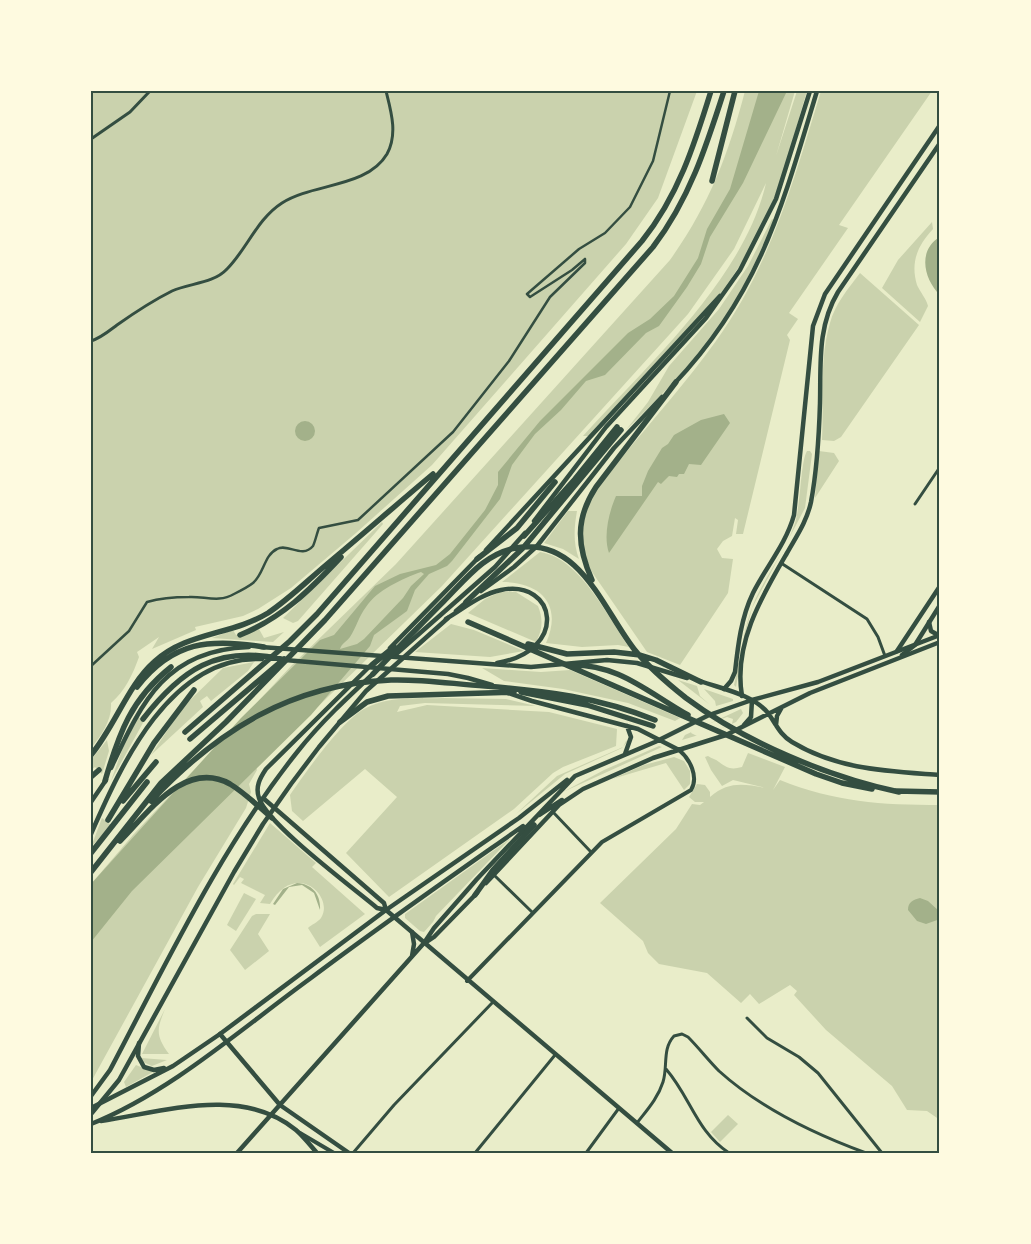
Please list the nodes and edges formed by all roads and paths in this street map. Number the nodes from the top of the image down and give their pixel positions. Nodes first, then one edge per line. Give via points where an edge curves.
1 (150, 91) edge
2 (386, 91) edge
3 (670, 91) edge
4 (711, 91) edge
5 (724, 91) edge
6 (735, 91) edge
7 (810, 91) edge
8 (817, 91) edge
9 (940, 125) edge
10 (91, 139) edge
11 (940, 143) edge
12 (712, 181) dead end
13 (729, 286) junction
14 (91, 341) edge
15 (676, 382) junction
16 (448, 462) junction
17 (940, 467) edge
18 (555, 482) dead end
19 (915, 504) dead end
20 (524, 536) junction
21 (357, 539) junction
22 (477, 559) junction
23 (781, 563) junction
24 (940, 586) edge
25 (596, 589) junction
26 (466, 602) junction
27 (940, 605) edge
28 (446, 620) junction
29 (468, 622) dead end
30 (928, 622) junction
31 (498, 634) junction
32 (240, 635) dead end
33 (940, 635) edge
34 (408, 637) junction
35 (940, 642) edge
36 (302, 645) junction
37 (915, 645) junction
38 (265, 647) junction
39 (897, 651) junction
40 (885, 656) junction
41 (259, 657) junction
42 (899, 657) junction
43 (281, 659) joint
44 (373, 664) junction
45 (488, 664) junction
46 (561, 665) junction
47 (91, 666) edge
48 (171, 667) dead end
49 (681, 673) junction
50 (374, 674) junction
51 (702, 682) joint
52 (499, 688) junction
53 (724, 689) junction
54 (194, 690) dead end
55 (541, 691) junction
56 (742, 696) junction
57 (752, 700) junction
58 (783, 705) junction
59 (123, 708) junction
60 (768, 714) junction
61 (143, 719) dead end
62 (340, 722) junction
63 (747, 725) junction
64 (627, 726) junction
65 (708, 726) junction
66 (776, 727) junction
67 (185, 732) dead end
68 (190, 739) dead end
69 (660, 740) junction
70 (679, 750) junction
71 (624, 755) junction
72 (91, 756) edge
73 (156, 762) dead end
74 (99, 770) dead end
75 (940, 775) edge
76 (574, 776) junction
77 (91, 777) edge
78 (105, 781) junction
79 (147, 782) dead end
80 (899, 792) junction
81 (940, 792) edge
82 (570, 796) junction
83 (263, 798) junction
84 (91, 802) edge
85 (274, 807) junction
86 (553, 812) junction
87 (133, 819) junction
88 (274, 821) junction
89 (533, 822) junction
90 (93, 828) edge
91 (91, 834) edge
92 (591, 852) junction
93 (91, 854) edge
94 (103, 859) junction
95 (91, 872) edge
96 (494, 875) junction
97 (475, 895) junction
98 (386, 910) junction
99 (532, 912) junction
100 (394, 917) junction
101 (412, 932) junction
102 (424, 943) junction
103 (412, 957) junction
104 (467, 981) junction
105 (493, 1002) junction
106 (747, 1018) dead end
107 (220, 1034) junction
108 (226, 1041) junction
109 (139, 1043) junction
110 (555, 1054) junction
111 (173, 1066) junction
112 (666, 1069) junction
113 (91, 1096) edge
114 (102, 1104) junction
115 (280, 1105) junction
116 (91, 1108) edge
117 (619, 1108) junction
118 (91, 1114) edge
119 (271, 1115) junction
120 (99, 1121) junction
121 (638, 1123) junction
122 (91, 1124) edge
123 (296, 1130) junction
124 (237, 1153) edge
125 (317, 1153) edge
126 (334, 1153) edge
127 (349, 1153) edge
128 (353, 1153) edge
129 (475, 1153) edge
130 (586, 1153) edge
131 (672, 1153) edge
132 (729, 1153) edge
133 (866, 1153) edge
134 (882, 1153) edge

1 - 10 street via 130,112
2 - 14 street via 392,134 387,154 377,164 360,176 302,193 282,203 251,235 235,260 221,274 172,291
3 - 47 street via 652,161 630,207 605,233 580,249 527,294 530,297 585,259 585,263 550,297 509,361 453,432 358,520 319,528 313,545 307,549 297,552 282,547 270,553 253,583 233,595 224,598 161,598 147,602 129,631
4 - 16 highway via 683,174 652,229
5 - 36 highway via 693,181 661,236
6 - 12 highway
7 - 13 main road via 768,218
8 - 15 main road via 784,201 754,274 721,328
9 - 53 main road via 818,309 813,326 791,528 745,612 734,675
11 - 23 main road via 829,309 821,349 817,448 809,508
13 - 20 main road via 706,318 606,427
13 - 22 main road
15 - 25 highway via 596,487 583,510 578,538 584,564
15 - 26 main road via 614,448 537,546
16 - 21 highway
16 - 67 highway via 317,614
17 - 19 street
18 - 22 highway via 517,528
20 - 26 highway via 619,428 523,548
20 - 50 main road via 484,577
21 - 32 highway via 297,602 266,624
21 - 59 highway via 269,612 244,624 187,641 162,655 138,679
22 - 44 main road
23 - 40 street via 867,619
23 - 56 main road via 750,625 743,662
24 - 39 main road
25 - 34 highway via 573,564 547,550 516,548 486,560
25 - 80 highway via 642,658 666,682 698,706 748,735 811,765 854,781
26 - 28 main road
27 - 30 main road
28 - 45 main road via 489,594 518,589 534,595 544,606 547,622 544,635 536,647 524,654
28 - 62 main road via 366,691
29 - 31 highway
30 - 33 main road via 930,631
30 - 37 main road
31 - 49 highway via 562,653 620,652 651,658
31 - 65 highway
33 - 37 main road
34 - 44 highway
34 - 50 highway
35 - 42 main road
36 - 68 highway
36 - 87 highway via 169,775
37 - 39 main road
37 - 42 main road
38 - 45 main road
38 - 59 highway via 227,641 187,648 153,669
38 - 78 main road via 215,652 191,660 170,674 155,687 139,709
39 - 40 main road
40 - 57 main road via 818,682
41 - 43 highway
41 - 61 highway via 232,655 200,666 169,688
41 - 90 main road via 217,666 174,695 156,716 126,764
42 - 58 main road
43 - 52 main road via 459,676
44 - 88 main road via 260,778 260,802
45 - 46 main road
46 - 49 main road via 617,660
46 - 65 highway via 591,666 618,673
48 - 78 highway via 144,692 129,714
49 - 51 highway
50 - 83 main road via 320,726
51 - 53 main road
52 - 55 highway via 587,705 654,723 593,700
52 - 64 main road via 522,698
53 - 56 main road
54 - 73 highway via 154,743 108,820
55 - 62 highway via 388,696 367,702
55 - 87 highway via 392,680 354,683 308,693 270,709 229,733 189,764
56 - 57 main road
57 - 60 main road
57 - 63 main road via 752,713
57 - 69 main road
58 - 60 main road
58 - 66 main road
59 - 72 highway
60 - 63 main road
60 - 66 main road
62 - 85 main road
63 - 70 main road
64 - 69 main road
64 - 71 main road via 632,736
65 - 80 highway via 829,779
66 - 75 main road via 792,742 839,763 872,770
69 - 70 main road
69 - 71 main road
70 - 82 main road via 620,771
70 - 92 street via 687,758 694,776 691,790
71 - 76 main road
74 - 77 highway
76 - 89 main road
76 - 98 main road
78 - 84 main road
79 - 93 highway
80 - 81 highway
82 - 86 main road
82 - 89 main road
83 - 85 main road
83 - 113 main road via 224,859 110,1070
85 - 98 main road via 384,903
85 - 109 main road
86 - 92 street
86 - 96 main road
87 - 94 highway
88 - 94 highway via 235,787 218,779 198,777 178,785
88 - 98 main road via 377,908
89 - 97 highway
89 - 100 main road
89 - 102 main road via 472,884
90 - 91 main road
92 - 99 street
94 - 95 highway
96 - 97 main road
96 - 99 street
97 - 102 main road
98 - 100 main road
98 - 107 main road
99 - 104 street
100 - 101 main road
100 - 108 main road
101 - 102 main road
101 - 103 main road
102 - 103 main road
102 - 104 main road
103 - 115 main road
104 - 105 main road
105 - 110 main road
105 - 128 street via 394,1105
106 - 134 street via 767,1038 818,1073
107 - 108 main road
107 - 111 main road
108 - 115 main road
108 - 120 main road via 172,1079
109 - 111 main road via 138,1056 144,1067 154,1070
109 - 114 main road
110 - 117 main road
110 - 129 street
111 - 114 main road
112 - 121 street via 656,1097
112 - 132 street via 709,1137
112 - 133 street via 669,1043 674,1036 682,1034 718,1070 755,1098 811,1130
114 - 116 main road
114 - 118 main road
115 - 119 main road
115 - 127 main road
117 - 121 main road
117 - 130 street
119 - 120 main road via 224,1104
119 - 123 main road
119 - 124 main road
120 - 122 main road
121 - 131 main road
123 - 125 main road
123 - 126 street

